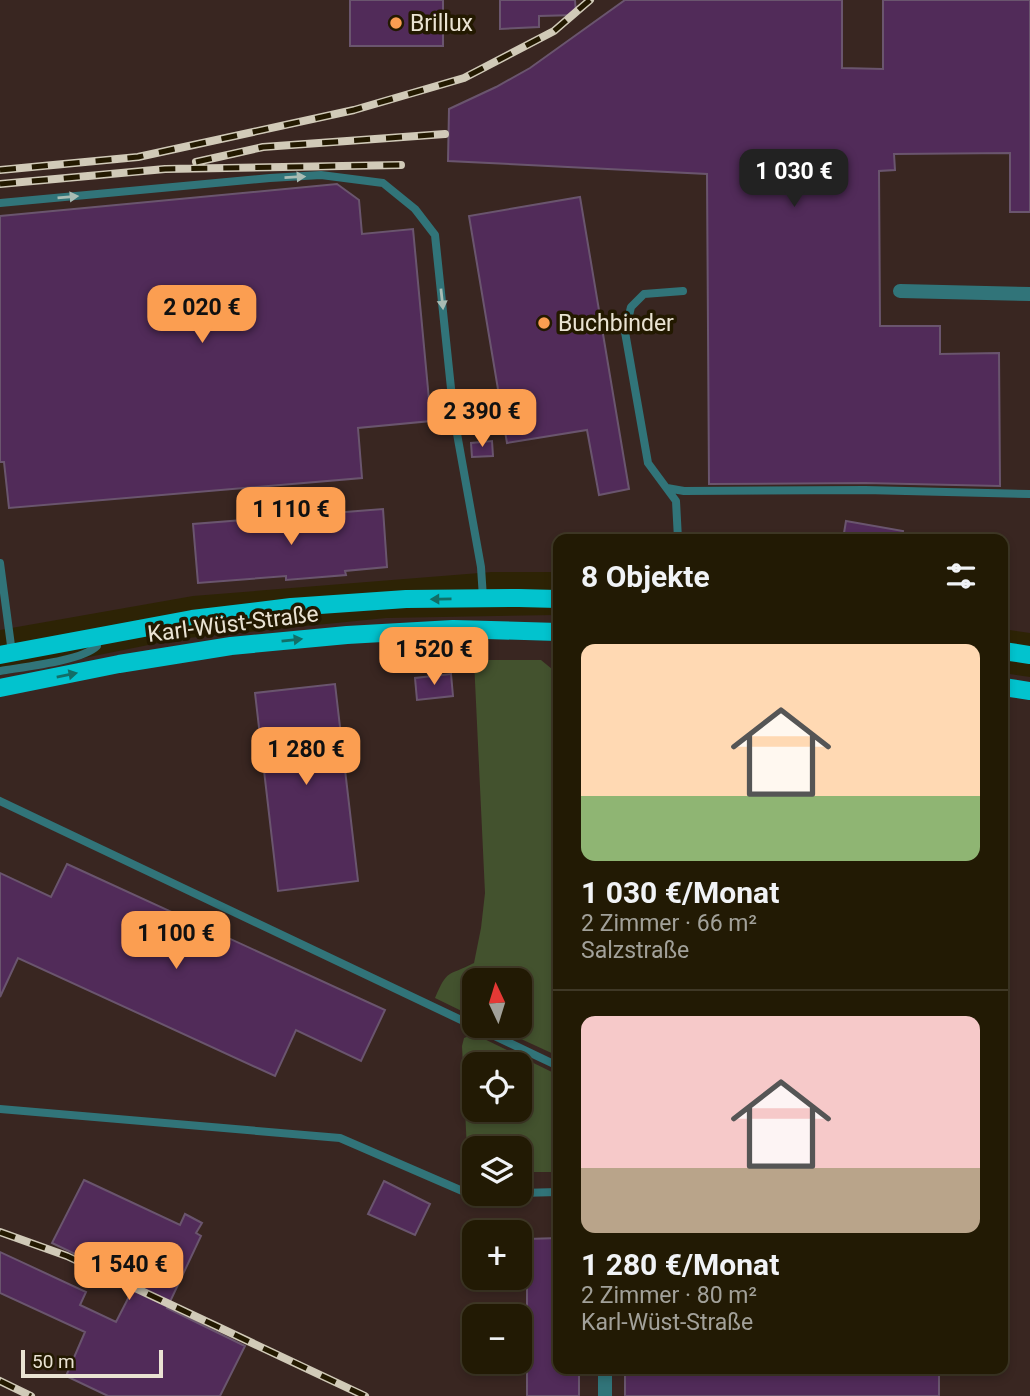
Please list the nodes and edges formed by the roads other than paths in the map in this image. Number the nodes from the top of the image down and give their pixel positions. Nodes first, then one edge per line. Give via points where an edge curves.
1 (0, 203) edge
2 (683, 291) dead end
3 (900, 291) dead end
4 (1030, 295) edge
5 (667, 488) junction
6 (1030, 494) edge
7 (678, 534) edge
8 (0, 563) edge
9 (483, 598) junction
10 (553, 599) edge
11 (553, 632) edge
12 (95, 637) junction
13 (1008, 652) edge
14 (6, 654) edge
15 (1030, 655) edge
16 (0, 671) edge
17 (0, 688) edge
18 (1008, 688) edge
19 (1030, 691) edge
20 (0, 801) edge
21 (553, 1064) edge
22 (0, 1109) edge
23 (462, 1191) edge
24 (553, 1192) edge
25 (532, 1193) edge
26 (605, 1374) edge
27 (605, 1396) edge

1 -> 9 lane via 321,176 383,183 415,209 435,235 454,417
2 - 5 lane via 644,294 631,307 625,332 648,463
3 - 4 street
5 - 6 lane
5 - 7 lane via 676,502
8 - 14 lane
9 - 10 main road, Karl-Wüst-Straße
9 -> 12 main road, Karl-Wüst-Straße via 292,607
17 -> 11 main road, Karl-Wüst-Straße via 231,646 453,629
12 - 14 main road, Karl-Wüst-Straße
12 - 16 lane via 97,646 91,652
13 - 15 main road
18 - 19 main road
20 - 21 lane
22 - 23 lane via 340,1138
24 - 25 lane
26 - 27 street

